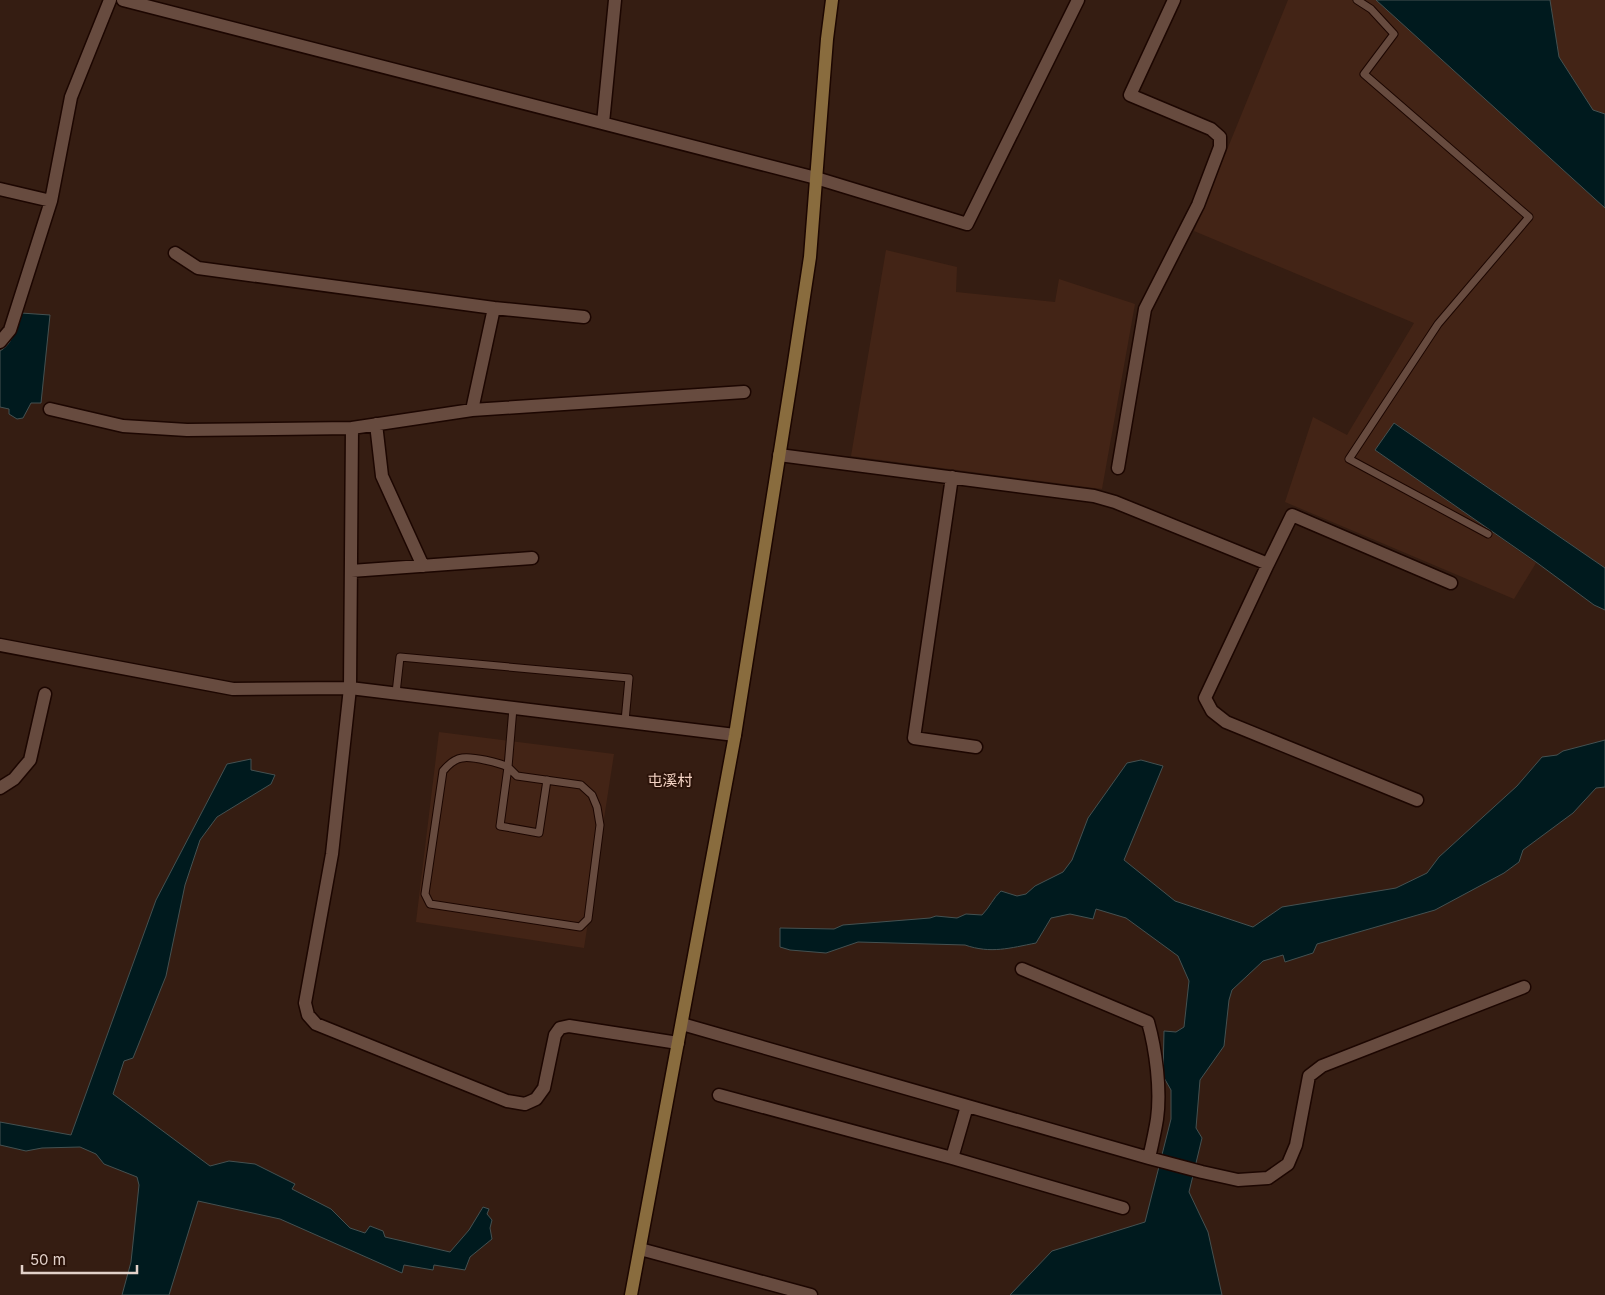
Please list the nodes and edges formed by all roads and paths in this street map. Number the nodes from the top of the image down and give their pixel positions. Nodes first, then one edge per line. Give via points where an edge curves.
1 (110, 0) edge
2 (123, 0) edge
3 (615, 0) edge
4 (832, 0) edge
5 (1078, 0) edge
6 (1174, 0) edge
7 (1357, 0) edge
8 (603, 123) junction
9 (816, 178) junction
10 (0, 189) edge
11 (51, 201) junction
12 (175, 253) dead end
13 (494, 308) junction
14 (584, 317) dead end
15 (0, 342) edge
16 (744, 392) dead end
17 (50, 409) dead end
18 (472, 410) junction
19 (376, 424) junction
20 (352, 428) junction
21 (779, 455) junction
22 (1118, 468) dead end
23 (952, 478) junction
24 (1488, 534) dead end
25 (532, 558) dead end
26 (1268, 564) junction
27 (423, 566) junction
28 (351, 571) junction
29 (1451, 582) dead end
30 (0, 645) edge
31 (350, 688) junction
32 (396, 693) junction
33 (45, 694) dead end
34 (513, 708) junction
35 (625, 721) junction
36 (735, 734) junction
37 (976, 747) dead end
38 (508, 767) junction
39 (547, 780) junction
40 (0, 788) edge
41 (1417, 800) dead end
42 (1022, 970) dead end
43 (1524, 988) dead end
44 (682, 1024) junction
45 (678, 1043) junction
46 (719, 1095) dead end
47 (967, 1106) junction
48 (952, 1158) junction
49 (1154, 1159) junction
50 (1123, 1208) dead end
51 (640, 1249) junction
52 (631, 1295) edge
53 (811, 1295) edge

1 - 11 street via 71,97
2 - 8 street
3 - 8 street
4 - 9 main road
5 - 9 street via 967,224
6 - 22 street via 1130,95 1211,129 1220,137 1220,147 1198,205 1145,309
7 - 24 lane via 1371,9 1394,34 1364,74 1529,217 1438,324 1349,459
8 - 9 street
9 - 21 main road via 810,256
10 - 11 street
11 - 15 street via 10,330
12 - 13 street via 198,268
13 - 14 street
13 - 18 street
16 - 18 street
17 - 20 street via 123,426 187,430
18 - 19 street
19 - 20 street
19 - 27 street via 382,476
20 - 28 street
21 - 23 street
21 - 36 main road
23 - 26 street via 1094,496
23 - 37 street via 914,738
25 - 27 street
26 - 29 street via 1292,515
26 - 41 street via 1205,698 1212,711 1226,722
27 - 28 street
28 - 31 street
30 - 31 street via 233,689
31 - 32 street
31 - 45 street via 332,854 305,1003 308,1015 316,1024 507,1101 525,1104 536,1099 544,1088 555,1035 560,1028 569,1026
32 - 34 street
32 - 35 lane via 400,657 629,678
33 - 40 street via 30,760 14,779
34 - 35 street
34 - 38 lane
35 - 36 street
36 - 44 main road
38 - 39 lane via 517,776
38 - 39 lane via 500,826 539,833
38 - 39 lane via 462,757 450,762 443,771 425,894 430,904 580,927 588,919 600,825 597,807 592,794 581,785
42 - 49 street via 1148,1022 1157,1076
43 - 49 street via 1322,1066 1309,1076 1296,1145 1288,1164 1268,1178 1238,1180
44 - 45 main road
44 - 47 street
45 - 51 main road
46 - 48 street
47 - 48 street
47 - 49 street
48 - 50 street
51 - 52 main road
51 - 53 street

